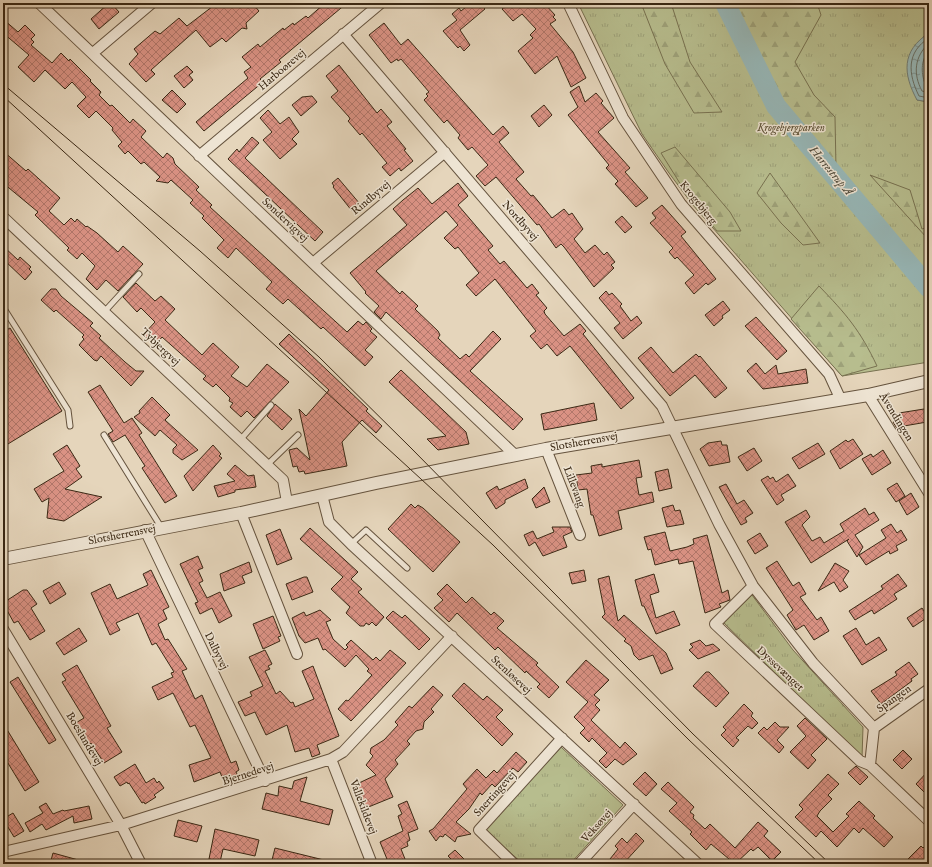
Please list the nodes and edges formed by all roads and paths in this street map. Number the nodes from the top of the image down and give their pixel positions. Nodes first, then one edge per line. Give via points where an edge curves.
1 (39, 3) edge
2 (152, 3) edge
3 (381, 3) edge
4 (568, 3) edge
5 (343, 34) junction
6 (93, 53) junction
7 (445, 152) junction
8 (199, 156) junction
9 (3, 217) edge
10 (313, 263) junction
11 (139, 274) dead end
12 (3, 308) edge
13 (104, 311) junction
14 (929, 381) edge
15 (868, 395) junction
16 (840, 398) junction
17 (271, 405) dead end
18 (70, 426) dead end
19 (673, 427) junction
20 (104, 435) dead end
21 (298, 435) dead end
22 (241, 439) junction
23 (546, 449) junction
24 (515, 455) junction
25 (267, 465) junction
26 (929, 493) edge
27 (322, 495) junction
28 (287, 502) junction
29 (240, 513) junction
30 (161, 527) junction
31 (145, 530) junction
32 (580, 535) dead end
33 (351, 544) junction
34 (3, 559) edge
35 (407, 568) dead end
36 (753, 586) junction
37 (3, 629) edge
38 (452, 636) junction
39 (297, 654) dead end
40 (929, 689) edge
41 (874, 728) junction
42 (562, 738) junction
43 (331, 759) junction
44 (870, 765) junction
45 (265, 781) junction
46 (634, 804) junction
47 (929, 821) edge
48 (121, 825) junction
49 (3, 852) edge
50 (141, 864) edge
51 (372, 864) edge
52 (514, 864) edge
53 (579, 864) edge
54 (698, 864) edge

1 - 6 street, Søndervigvej
2 - 6 street
3 - 5 street, Harboørevej
4 - 16 street, Krogebjerg via 623,118 681,204 829,374
5 - 7 street, Nordbyvej
5 - 8 street, Harboørevej
6 - 8 street, Søndervigvej
7 - 10 street, Rindbyvej
7 - 19 street, Nordbyvej via 662,406
8 - 10 street, Søndervigvej
9 - 13 street, Tybjergvej
10 - 24 street, Søndervigvej
11 - 13 lane
12 - 18 lane via 68,410
13 - 22 street, Tybjergvej
14 - 15 street, Slotsherrensvej
15 - 16 street, Slotsherrensvej
15 - 26 street, Åvendingen
16 - 19 street, Slotsherrensvej
17 - 22 lane
19 - 23 street, Slotsherrensvej
19 - 36 street via 719,524
20 - 30 lane
21 - 25 lane
22 - 25 street, Tybjergvej
23 - 24 street, Slotsherrensvej
23 - 32 street, Lillevang
24 - 27 street, Slotsherrensvej
25 - 28 street, Tybjergvej via 282,480
27 - 28 street, Slotsherrensvej
27 - 33 street, Stenløsevej via 329,522
28 - 29 street, Slotsherrensvej
29 - 30 street, Slotsherrensvej
29 - 39 street
30 - 31 street, Slotsherrensvej
31 - 34 street, Slotsherrensvej
31 - 45 street, Dalbyvej
33 - 35 lane via 366,530
33 - 38 street, Stenløsevej
36 - 41 street via 812,664
36 - 44 street, Dyssevænget via 715,624 860,761
37 - 48 street, Boeslundevej
38 - 42 street, Stenløsevej
38 - 43 street, Bjernedevej via 344,752
40 - 41 street, Spangen
41 - 44 street
42 - 46 street, Stenløsevej
42 - 52 street, Snertingevej via 479,830
43 - 45 street, Bjernedevej
43 - 51 street, Vallekildevej
44 - 47 street, Dyssevænget
45 - 48 street, Bjernedevej
46 - 53 street, Veksøvej
46 - 54 street, Stenløsevej
48 - 49 street, Bjernedevej
48 - 50 street, Boeslundevej

